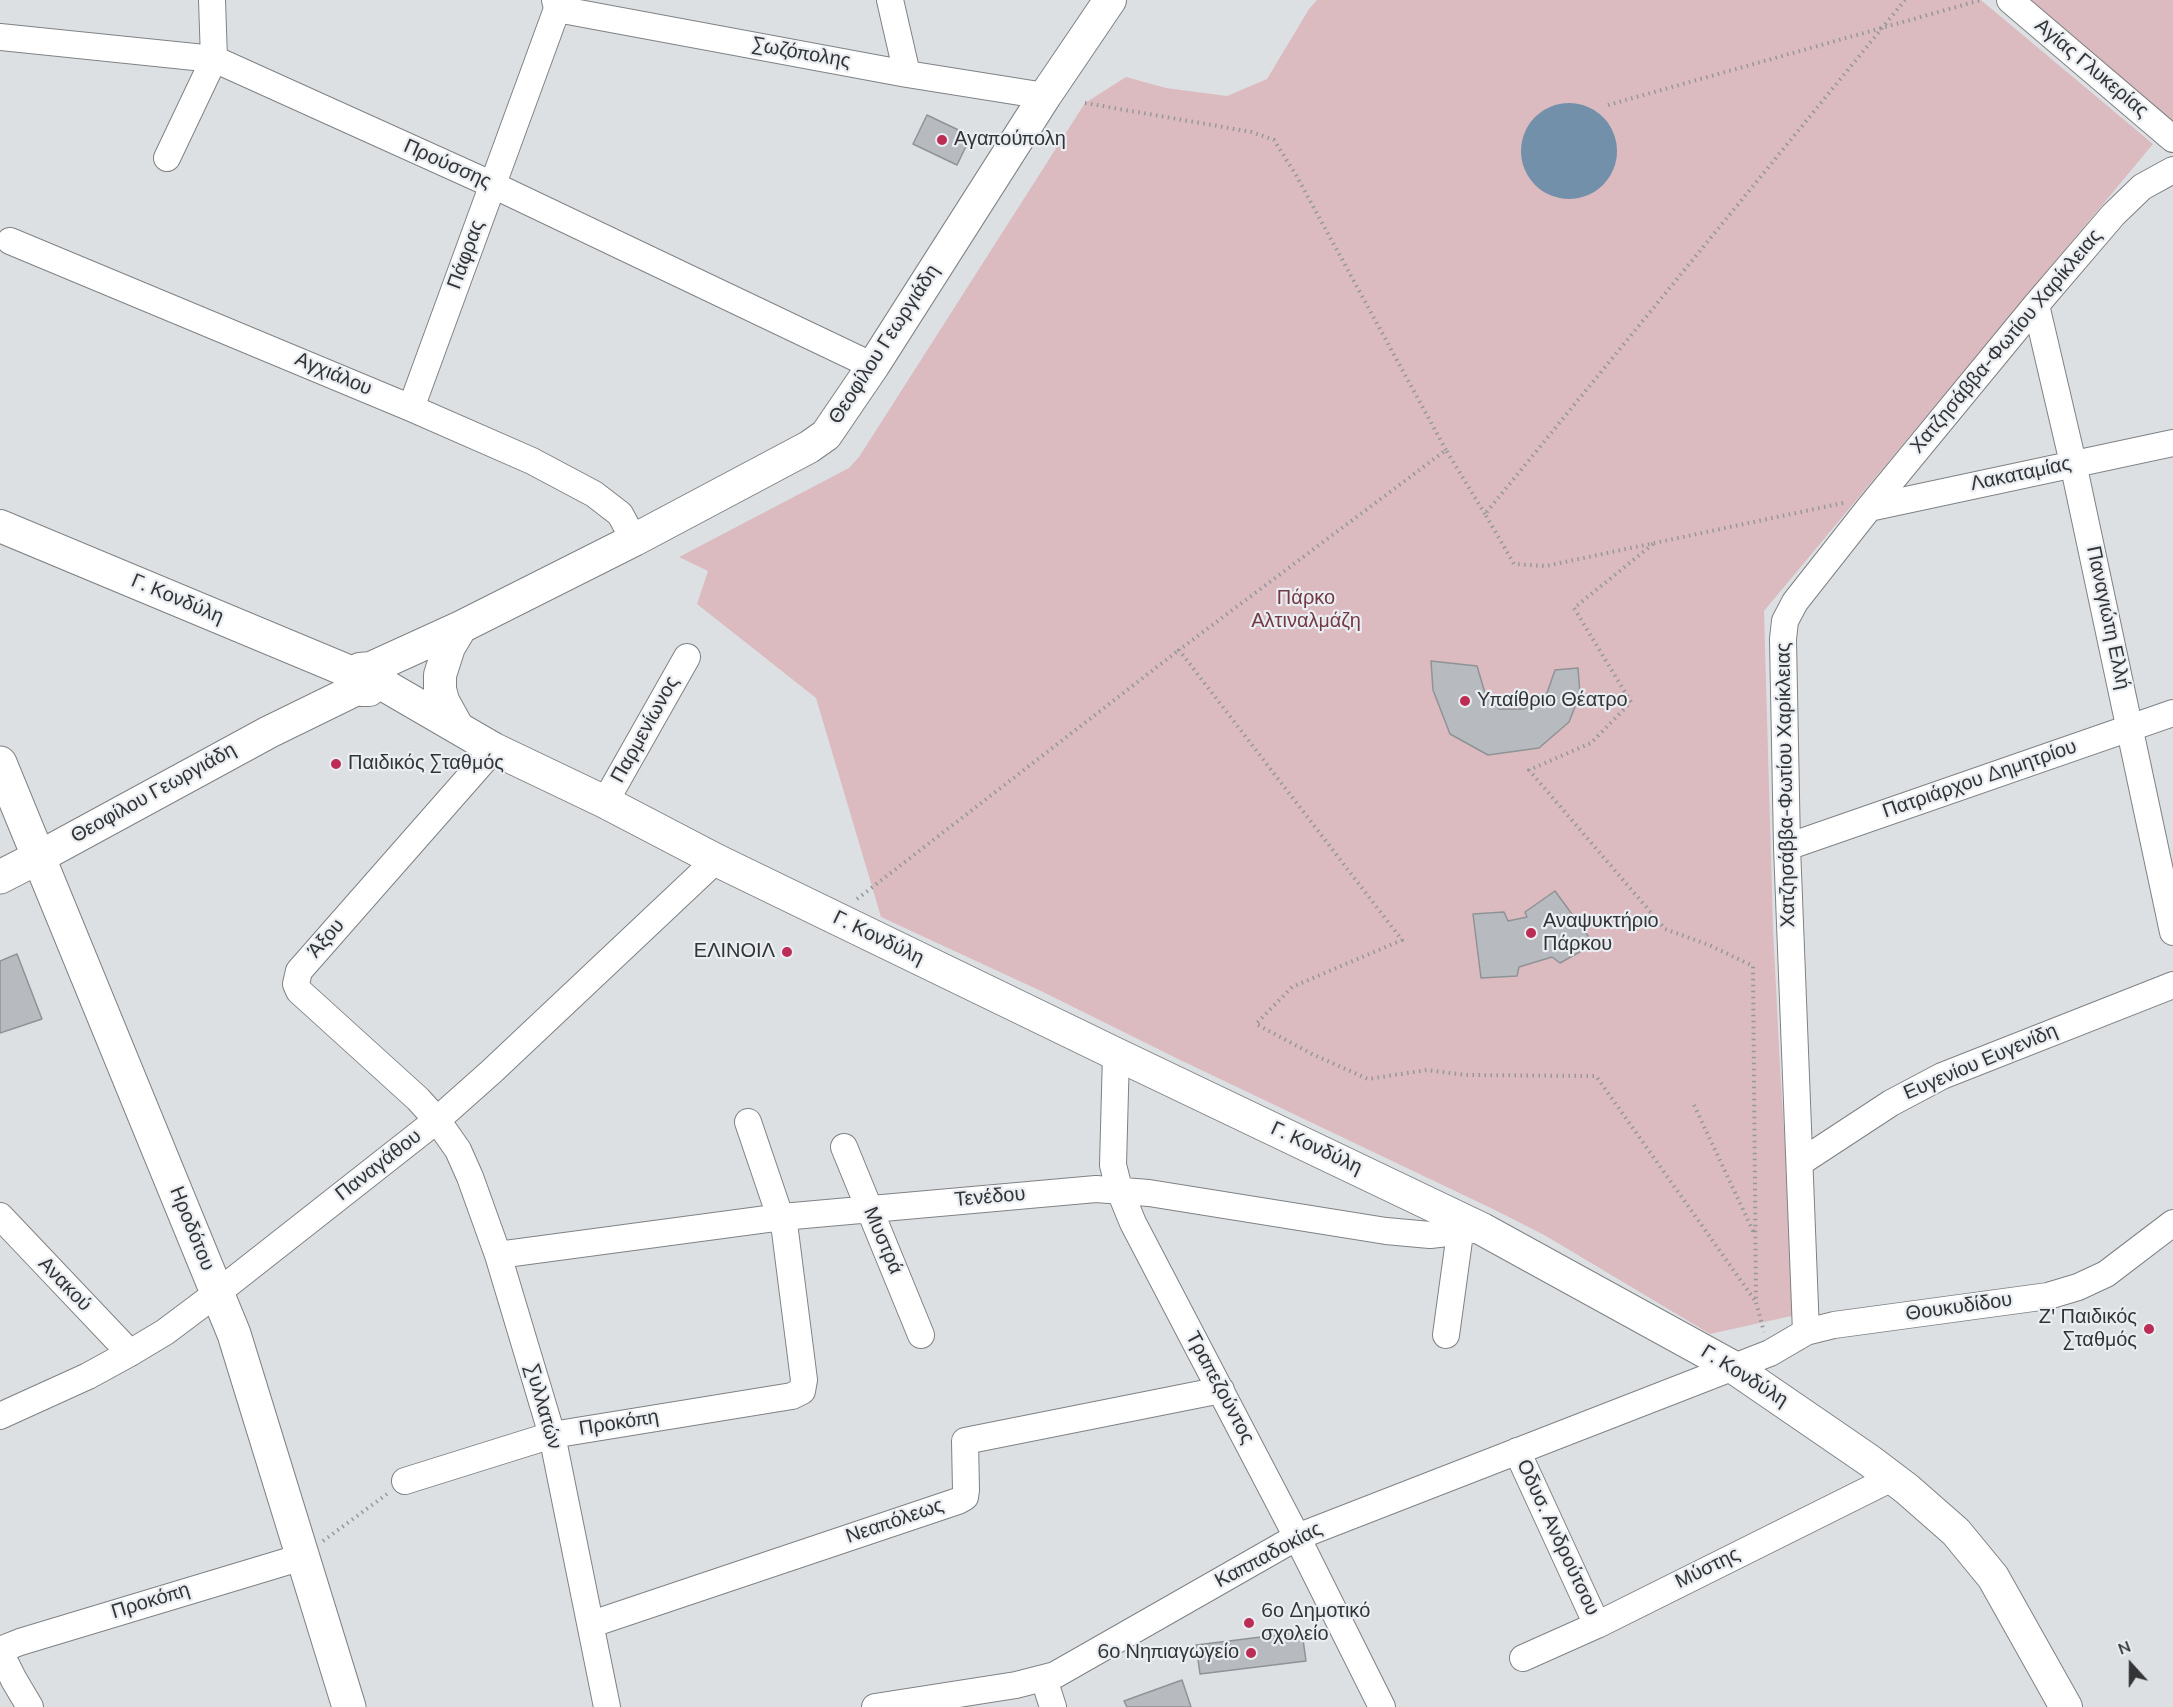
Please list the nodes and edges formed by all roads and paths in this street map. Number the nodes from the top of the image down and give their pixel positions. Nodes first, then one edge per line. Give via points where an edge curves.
1 (212, 0) edge
2 (890, 0) edge
3 (1110, 0) edge
4 (1905, 0) edge
5 (1981, 0) edge
6 (2010, 0) edge
7 (556, 5) edge
8 (1882, 28) junction
9 (0, 37) edge
10 (214, 59) junction
11 (907, 74) junction
12 (1045, 96) junction
13 (1085, 104) dead end
14 (1608, 105) dead end
15 (2173, 139) edge
16 (167, 158) dead end
17 (2173, 170) edge
18 (493, 186) junction
19 (10, 241) dead end
20 (2036, 305) junction
21 (873, 366) junction
22 (411, 408) junction
23 (2173, 443) edge
24 (1446, 450) junction
25 (2073, 463) junction
26 (1844, 503) dead end
27 (1869, 508) junction
28 (1485, 514) junction
29 (0, 526) edge
30 (634, 540) junction
31 (1653, 543) junction
32 (461, 627) junction
33 (1179, 650) junction
34 (687, 657) dead end
35 (366, 679) junction
36 (2173, 713) edge
37 (458, 728) junction
38 (2131, 728) junction
39 (494, 749) junction
40 (0, 763) edge
41 (605, 802) junction
42 (1787, 847) junction
43 (39, 857) junction
44 (717, 860) junction
45 (0, 877) edge
46 (834, 917) junction
47 (2173, 932) edge
48 (2173, 985) edge
49 (1116, 1054) junction
50 (1694, 1105) dead end
51 (437, 1120) junction
52 (748, 1122) dead end
53 (844, 1147) dead end
54 (1801, 1162) junction
55 (1119, 1190) junction
56 (868, 1208) junction
57 (0, 1216) edge
58 (782, 1217) junction
59 (2173, 1223) edge
60 (1471, 1231) junction
61 (1755, 1236) junction
62 (498, 1255) junction
63 (217, 1293) junction
64 (1756, 1302) junction
65 (1806, 1332) junction
66 (921, 1335) dead end
67 (1446, 1335) dead end
68 (130, 1353) junction
69 (1770, 1353) junction
70 (1732, 1367) junction
71 (1221, 1390) junction
72 (0, 1416) edge
73 (552, 1435) junction
74 (1517, 1451) junction
75 (1892, 1478) junction
76 (405, 1481) joint
77 (1297, 1537) junction
78 (302, 1557) junction
79 (592, 1624) junction
80 (1597, 1625) junction
81 (0, 1651) edge
82 (1523, 1658) dead end
83 (1044, 1679) junction
84 (30, 1707) edge
85 (349, 1707) edge
86 (607, 1707) edge
87 (875, 1707) edge
88 (1053, 1707) edge
89 (1382, 1707) edge
90 (2066, 1707) edge

1 - 10 street
2 - 11 street
3 - 12 street, Θεοφίλου Γεωργιάδη
4 - 8 path
5 - 8 path
6 - 15 street, Αγίας Γλυκερίας
7 - 11 street, Σωζόπολης
7 - 18 street, Πάφρας
8 - 14 path
8 - 28 path
9 - 10 street, Προύσσης
10 - 16 street
10 - 18 street, Προύσσης
11 - 12 street, Σωζόπολης
12 - 21 street, Θεοφίλου Γεωργιάδη
13 - 24 path via 1252,132 1274,140
17 - 20 street, Χατζησάββα-Φωτίου Χαρίκλειας via 2127,199
18 - 21 street, Προύσσης
18 - 22 street, Πάφρας
19 - 22 street, Αγχιάλου
20 - 25 street, Παναγιώτη Ελλή
20 - 27 street, Χατζησάββα-Φωτίου Χαρίκλειας
21 - 30 street, Θεοφίλου Γεωργιάδη via 819,441
22 - 30 street, Αγχιάλου via 532,461 594,494 620,514
23 - 25 street, Λακαταμίας
24 - 28 path
24 - 33 path
25 - 27 street, Λακαταμίας
25 - 38 street, Παναγιώτη Ελλή
26 - 31 path
27 - 42 street, Χατζησάββα-Φωτίου Χαρίκλειας via 1795,602 1785,621
28 - 31 path via 1514,564 1546,566
29 - 35 street, Γ. Κονδύλη
30 - 32 street, Θεοφίλου Γεωργιάδη
31 - 61 path via 1574,608 1632,702 1591,744 1529,770 1665,928 1753,966
32 - 35 street, Θεοφίλου Γεωργιάδη
32 - 37 street via 440,675 443,701
33 - 46 path
33 - 64 path via 1402,940 1292,987 1257,1024 1368,1079 1427,1070 1466,1075 1596,1076
34 - 41 street, Παρμενίωνος
35 - 37 street, Γ. Κονδύλη
35 - 43 street, Θεοφίλου Γεωργιάδη
36 - 38 street, Πατριάρχου Δημητρίου
37 - 39 street, Γ. Κονδύλη
38 - 42 street, Πατριάρχου Δημητρίου
38 - 47 street, Παναγιώτη Ελλή
39 - 41 street, Γ. Κονδύλη
39 - 51 street, Άξου via 297,977 299,991
40 - 43 main road, Ηροδότου
41 - 44 street, Γ. Κονδύλη
42 - 54 street, Χατζησάββα-Φωτίου Χαρίκλειας
43 - 45 main road
43 - 63 main road, Ηροδότου
44 - 46 street, Γ. Κονδύλη
44 - 51 street, Παναγάθου
46 - 49 street, Γ. Κονδύλη
48 - 54 street, Ευγενίου Ευγενίδη via 1942,1076 1891,1103
49 - 55 street, Τραπεζούντος via 1113,1165
49 - 60 street, Γ. Κονδύλη
50 - 61 path
51 - 62 street, Συλλατών via 465,1165
51 - 63 street, Παναγάθου
52 - 58 street
53 - 56 street, Μυστρά
54 - 65 street, Χατζησάββα-Φωτίου Χαρίκλειας
55 - 56 street, Τενέδου
55 - 60 street, Τενέδου via 1386,1231 1430,1235
55 - 71 street, Τραπεζούντος
56 - 58 street, Τενέδου
56 - 66 street, Μυστρά
57 - 68 street, Ανακού
58 - 62 street, Τενέδου
58 - 73 street, Προκόπη via 804,1380 802,1391 792,1396
59 - 65 street, Θουκυδίδου via 2106,1274 2048,1296 1834,1324
60 - 67 street
60 - 70 street, Γ. Κονδύλη
61 - 64 path
62 - 73 street, Συλλατών
63 - 68 street, Παναγάθου
63 - 78 main road, Ηροδότου via 238,1345
64 - 69 path
65 - 69 street, Θουκυδίδου
68 - 72 street, Παναγάθου
69 - 70 street, Θουκυδίδου
70 - 74 street, Καππαδοκίας
70 - 75 street, Γ. Κονδύλη
71 - 77 street, Τραπεζούντος
71 - 79 street, Νεαπόλεως via 965,1441 966,1490 958,1501
73 - 76 street, Προκόπη
73 - 79 street, Συλλατών
74 - 77 street, Καππαδοκίας
74 - 80 street, Οδυσ. Ανδρούτσου
75 - 80 street, Μύστης
75 - 90 street, Γ. Κονδύλη via 1946,1522 1993,1577
76 - 78 path
77 - 83 street, Καππαδοκίας via 1078,1664
77 - 89 street, Τραπεζούντος
78 - 81 street, Προκόπη
78 - 85 main road, Ηροδότου
79 - 86 street, Συλλατών
80 - 82 street, Μύστης
81 - 84 street
83 - 87 street, Καππαδοκίας
83 - 88 street

